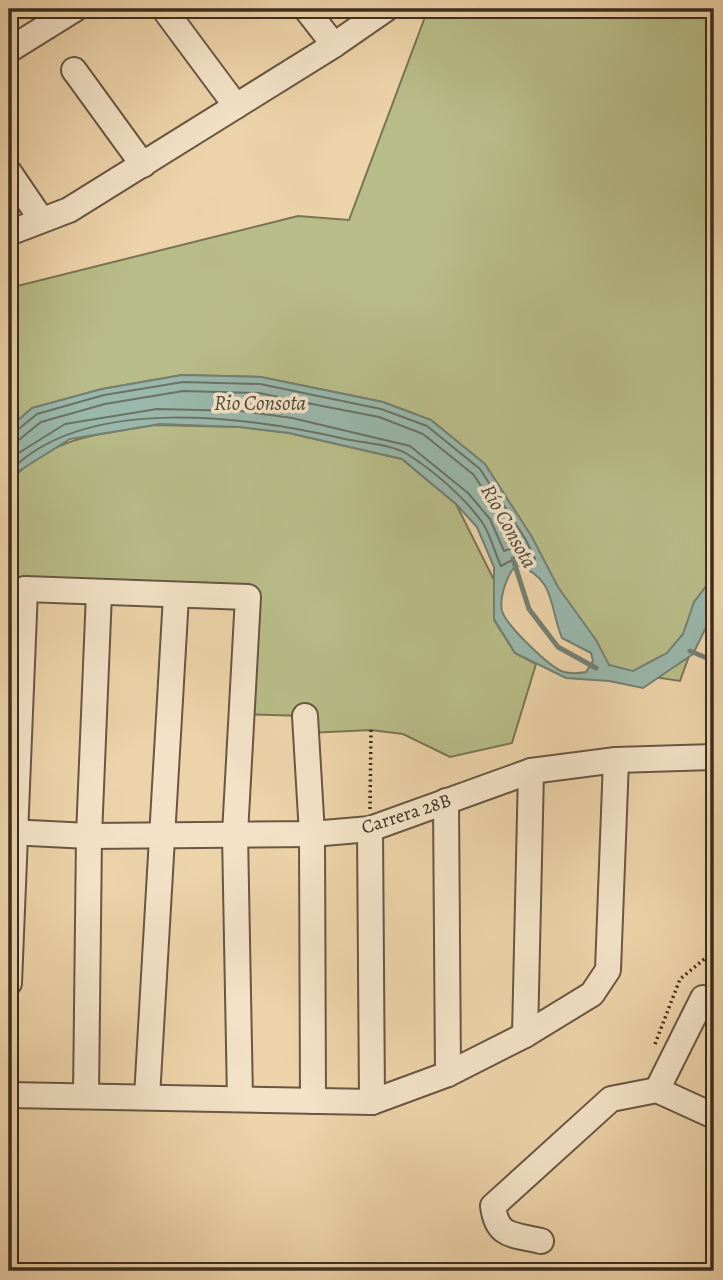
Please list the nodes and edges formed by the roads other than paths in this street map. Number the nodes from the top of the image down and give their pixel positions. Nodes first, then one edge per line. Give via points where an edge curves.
1 (75, 9) edge
2 (164, 9) edge
3 (306, 9) edge
4 (386, 9) edge
5 (334, 45) junction
6 (9, 50) edge
7 (74, 70) dead end
8 (236, 106) junction
9 (144, 165) junction
10 (9, 172) edge
11 (41, 219) junction
12 (9, 233) edge
13 (17, 592) edge
14 (99, 593) junction
15 (176, 596) junction
16 (305, 716) dead end
17 (714, 757) edge
18 (616, 761) junction
19 (531, 771) junction
20 (446, 800) junction
21 (370, 829) junction
22 (13, 832) edge
23 (164, 834) junction
24 (235, 834) junction
25 (312, 834) junction
26 (89, 836) junction
27 (9, 983) edge
28 (703, 998) dead end
29 (525, 1035) junction
30 (447, 1074) junction
31 (657, 1090) junction
32 (9, 1095) edge
33 (86, 1096) junction
34 (147, 1097) junction
35 (240, 1099) junction
36 (313, 1101) junction
37 (372, 1102) junction
38 (714, 1116) edge
39 (541, 1241) dead end

1 - 6 street
2 - 8 street
3 - 5 street
4 - 5 street
5 - 8 street
7 - 9 street
8 - 9 street
9 - 11 street via 69,210
10 - 11 street
11 - 12 street
13 - 14 street
13 - 22 street
14 - 15 street
14 - 26 street
15 - 23 street
15 - 24 street via 248,597
16 - 25 street
17 - 18 street, Carrera 28B
18 - 19 street, Carrera 28B
18 - 29 street via 608,970 592,994
19 - 20 street, Carrera 28B
19 - 29 street
20 - 21 street, Carrera 28B
20 - 30 street
21 - 25 street, Carrera 28B
21 - 37 street
22 - 26 street, Carrera 28B
22 - 27 street
23 - 24 street, Carrera 28B
23 - 26 street, Carrera 28B
23 - 34 street
24 - 25 street, Carrera 28B
24 - 35 street
25 - 36 street
26 - 33 street
28 - 31 street
29 - 30 street
30 - 37 street
31 - 38 street
31 - 39 street via 611,1099 493,1206 501,1231
32 - 33 street
33 - 34 street
34 - 35 street
35 - 36 street
36 - 37 street

